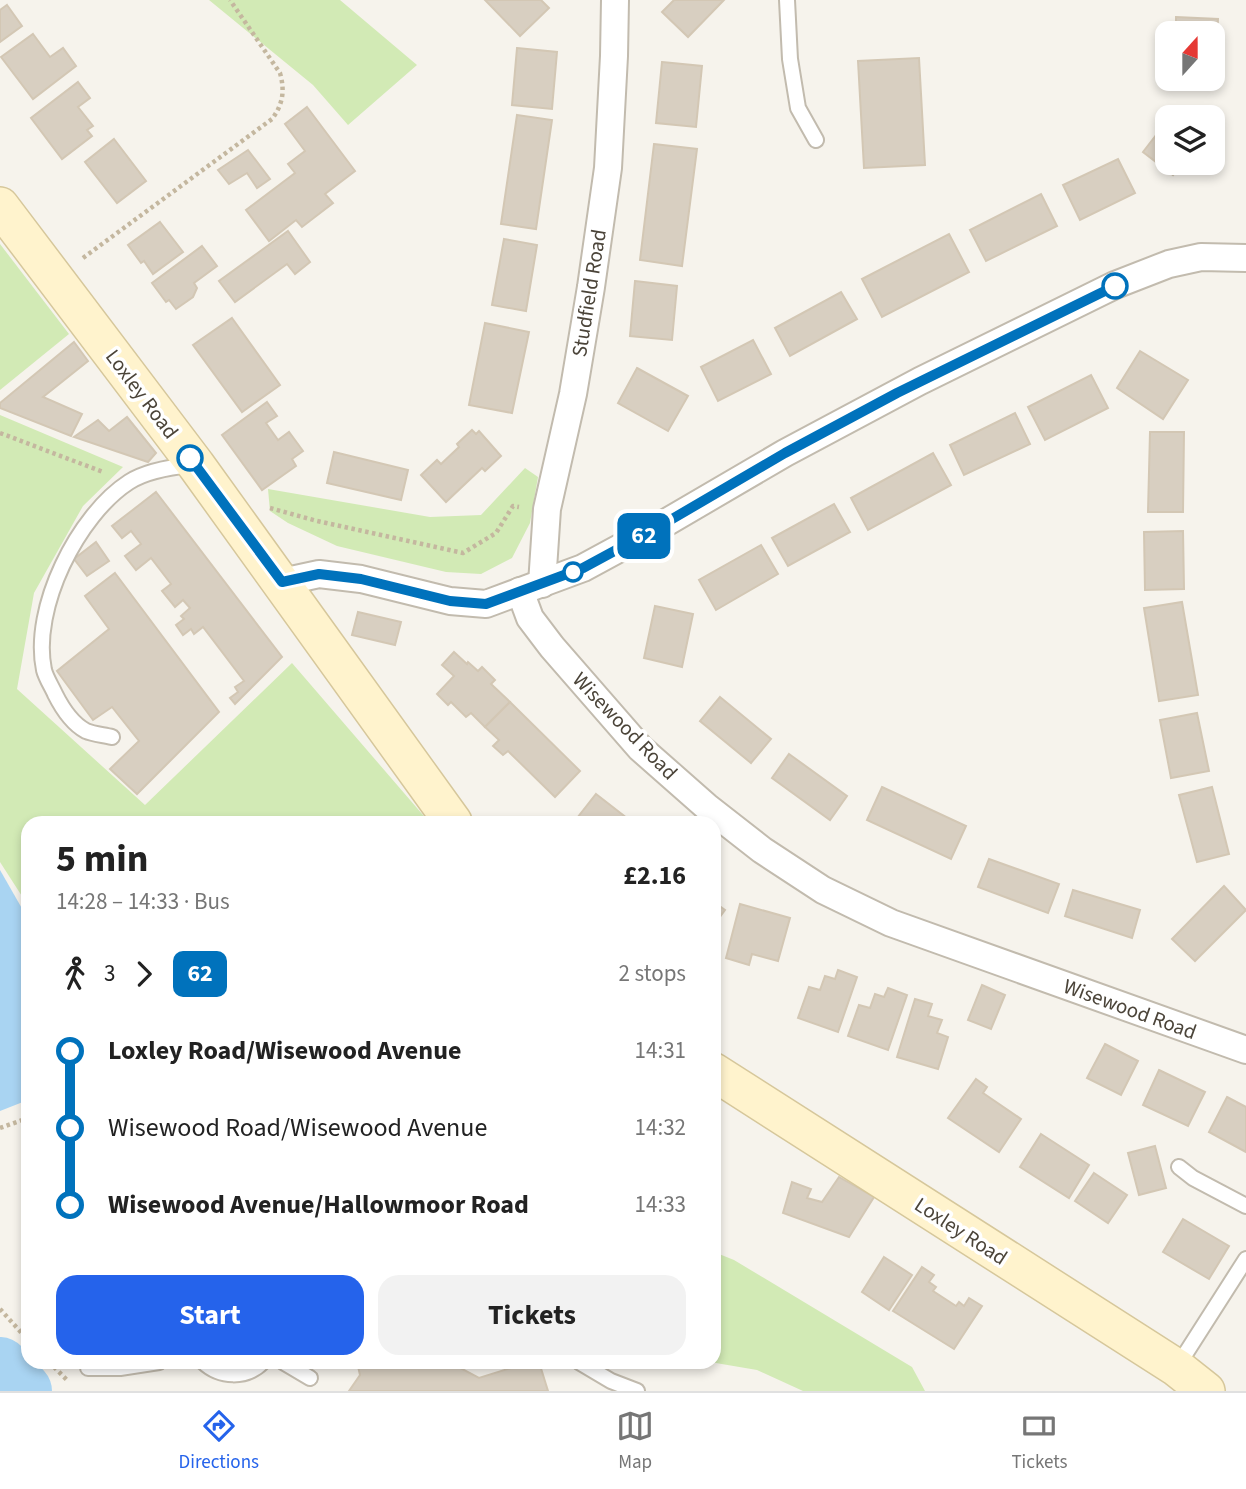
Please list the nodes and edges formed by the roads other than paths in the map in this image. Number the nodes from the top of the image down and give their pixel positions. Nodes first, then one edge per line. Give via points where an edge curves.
1 (615, 0) edge
2 (787, 0) edge
3 (816, 140) dead end
4 (0, 206) edge
5 (1246, 258) edge
6 (196, 465) junction
7 (282, 582) junction
8 (531, 588) junction
9 (112, 737) dead end
10 (449, 816) edge
11 (720, 816) edge
12 (721, 817) edge
13 (1246, 1050) edge
14 (721, 1076) edge
15 (1179, 1167) dead end
16 (1246, 1206) edge
17 (1246, 1259) edge
18 (1177, 1368) junction
19 (212, 1369) edge
20 (254, 1369) edge
21 (294, 1369) edge
22 (591, 1369) edge
23 (310, 1378) dead end
24 (637, 1391) edge
25 (1206, 1391) edge

1 - 8 street, Studfield Road via 608,168 575,380
2 - 3 lane via 798,108
4 - 6 main road, Loxley Road
5 - 8 street via 1201,257 1115,285 920,381 583,568
6 - 7 main road, Loxley Road
6 - 9 lane via 172,467 130,482 100,508 53,585 43,628 44,670 63,711 86,731
7 - 8 street via 319,574 486,604
7 - 10 main road, Loxley Road
8 - 11 street, Wisewood Road via 530,618 552,647 640,748
12 - 13 street, Wisewood Road via 823,890 891,923
14 - 18 main road, Loxley Road
15 - 16 lane
17 - 18 lane
18 - 25 main road, Loxley Road
19 - 20 lane via 229,1375
21 - 23 lane
22 - 24 lane

